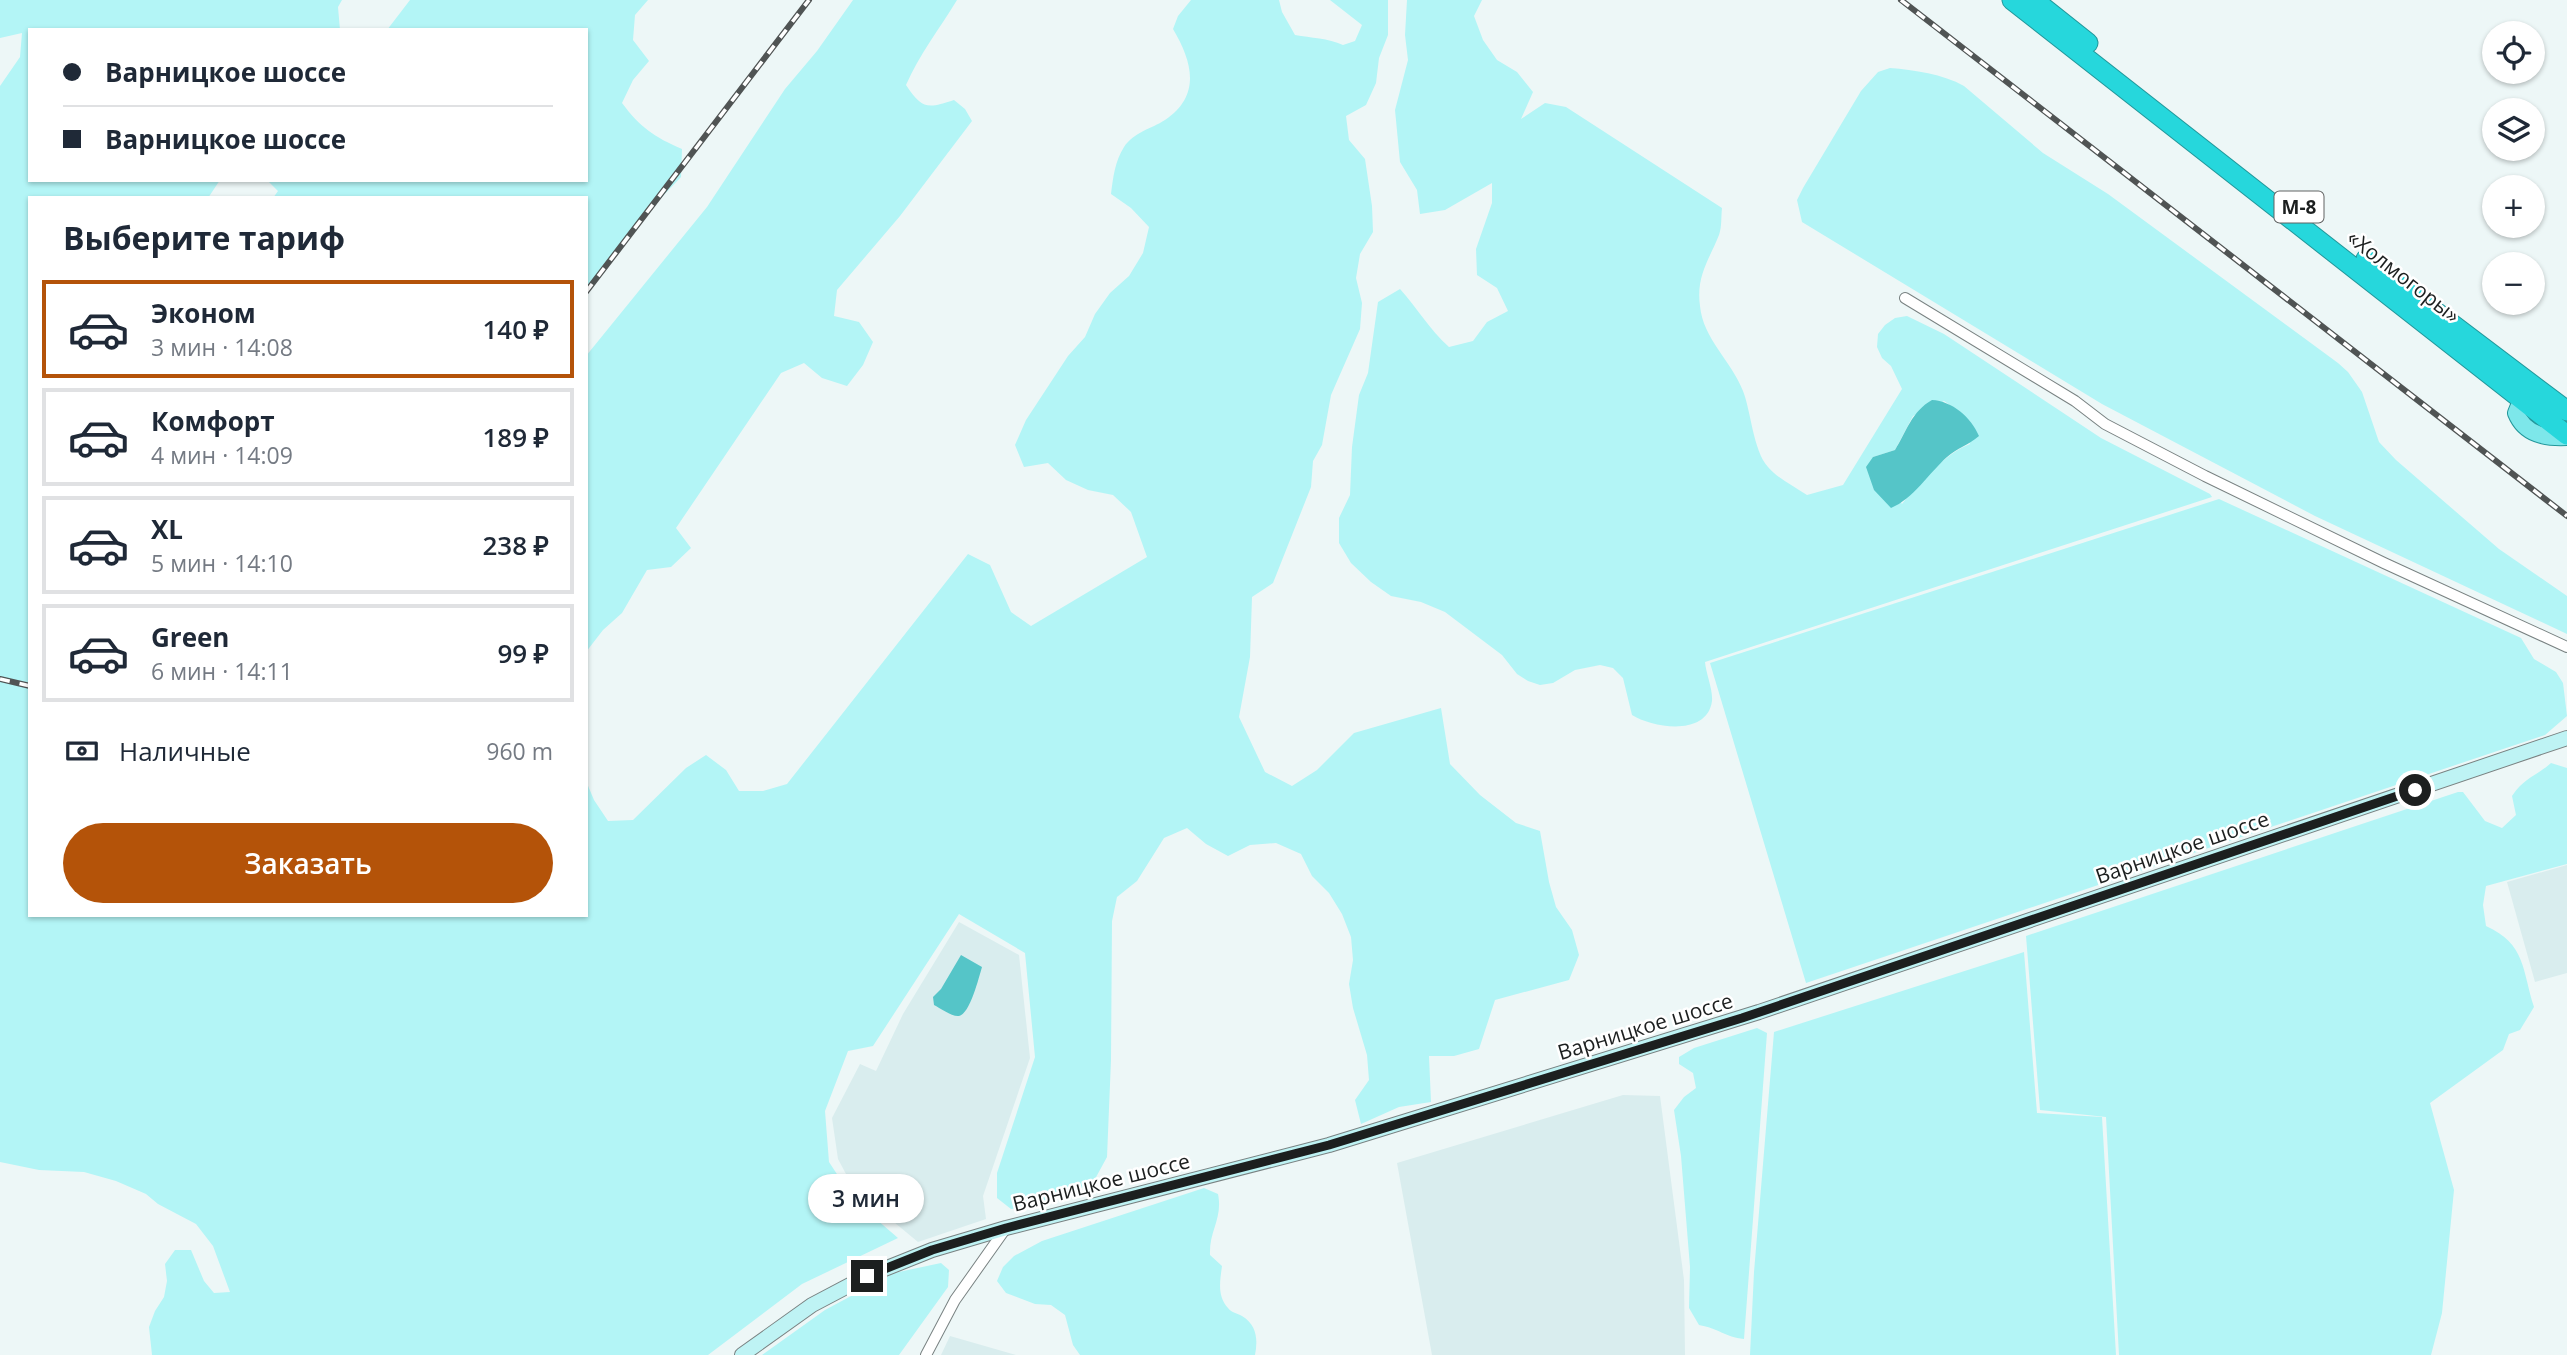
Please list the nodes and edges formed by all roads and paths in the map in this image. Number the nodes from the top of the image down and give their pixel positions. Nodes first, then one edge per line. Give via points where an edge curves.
1 (2012, 0) edge
2 (2034, 0) edge
3 (1905, 298) dead end
4 (2532, 395) junction
5 (2567, 411) edge
6 (2567, 436) edge
7 (2567, 646) edge
8 (2567, 738) edge
9 (1006, 1228) junction
10 (742, 1355) edge
11 (926, 1355) edge

1 - 4 highway, «Холмогоры» / М-8
2 - 4 highway, «Холмогоры» / М-8
3 - 7 street via 2116,429 2204,476
4 - 5 highway, «Холмогоры» / М-8
4 - 6 highway, «Холмогоры» / М-8
8 - 9 street, Варницкое шоссе via 1751,1015 1329,1145
9 - 10 street, Варницкое шоссе via 867,1276 812,1305
9 - 11 street via 955,1300

